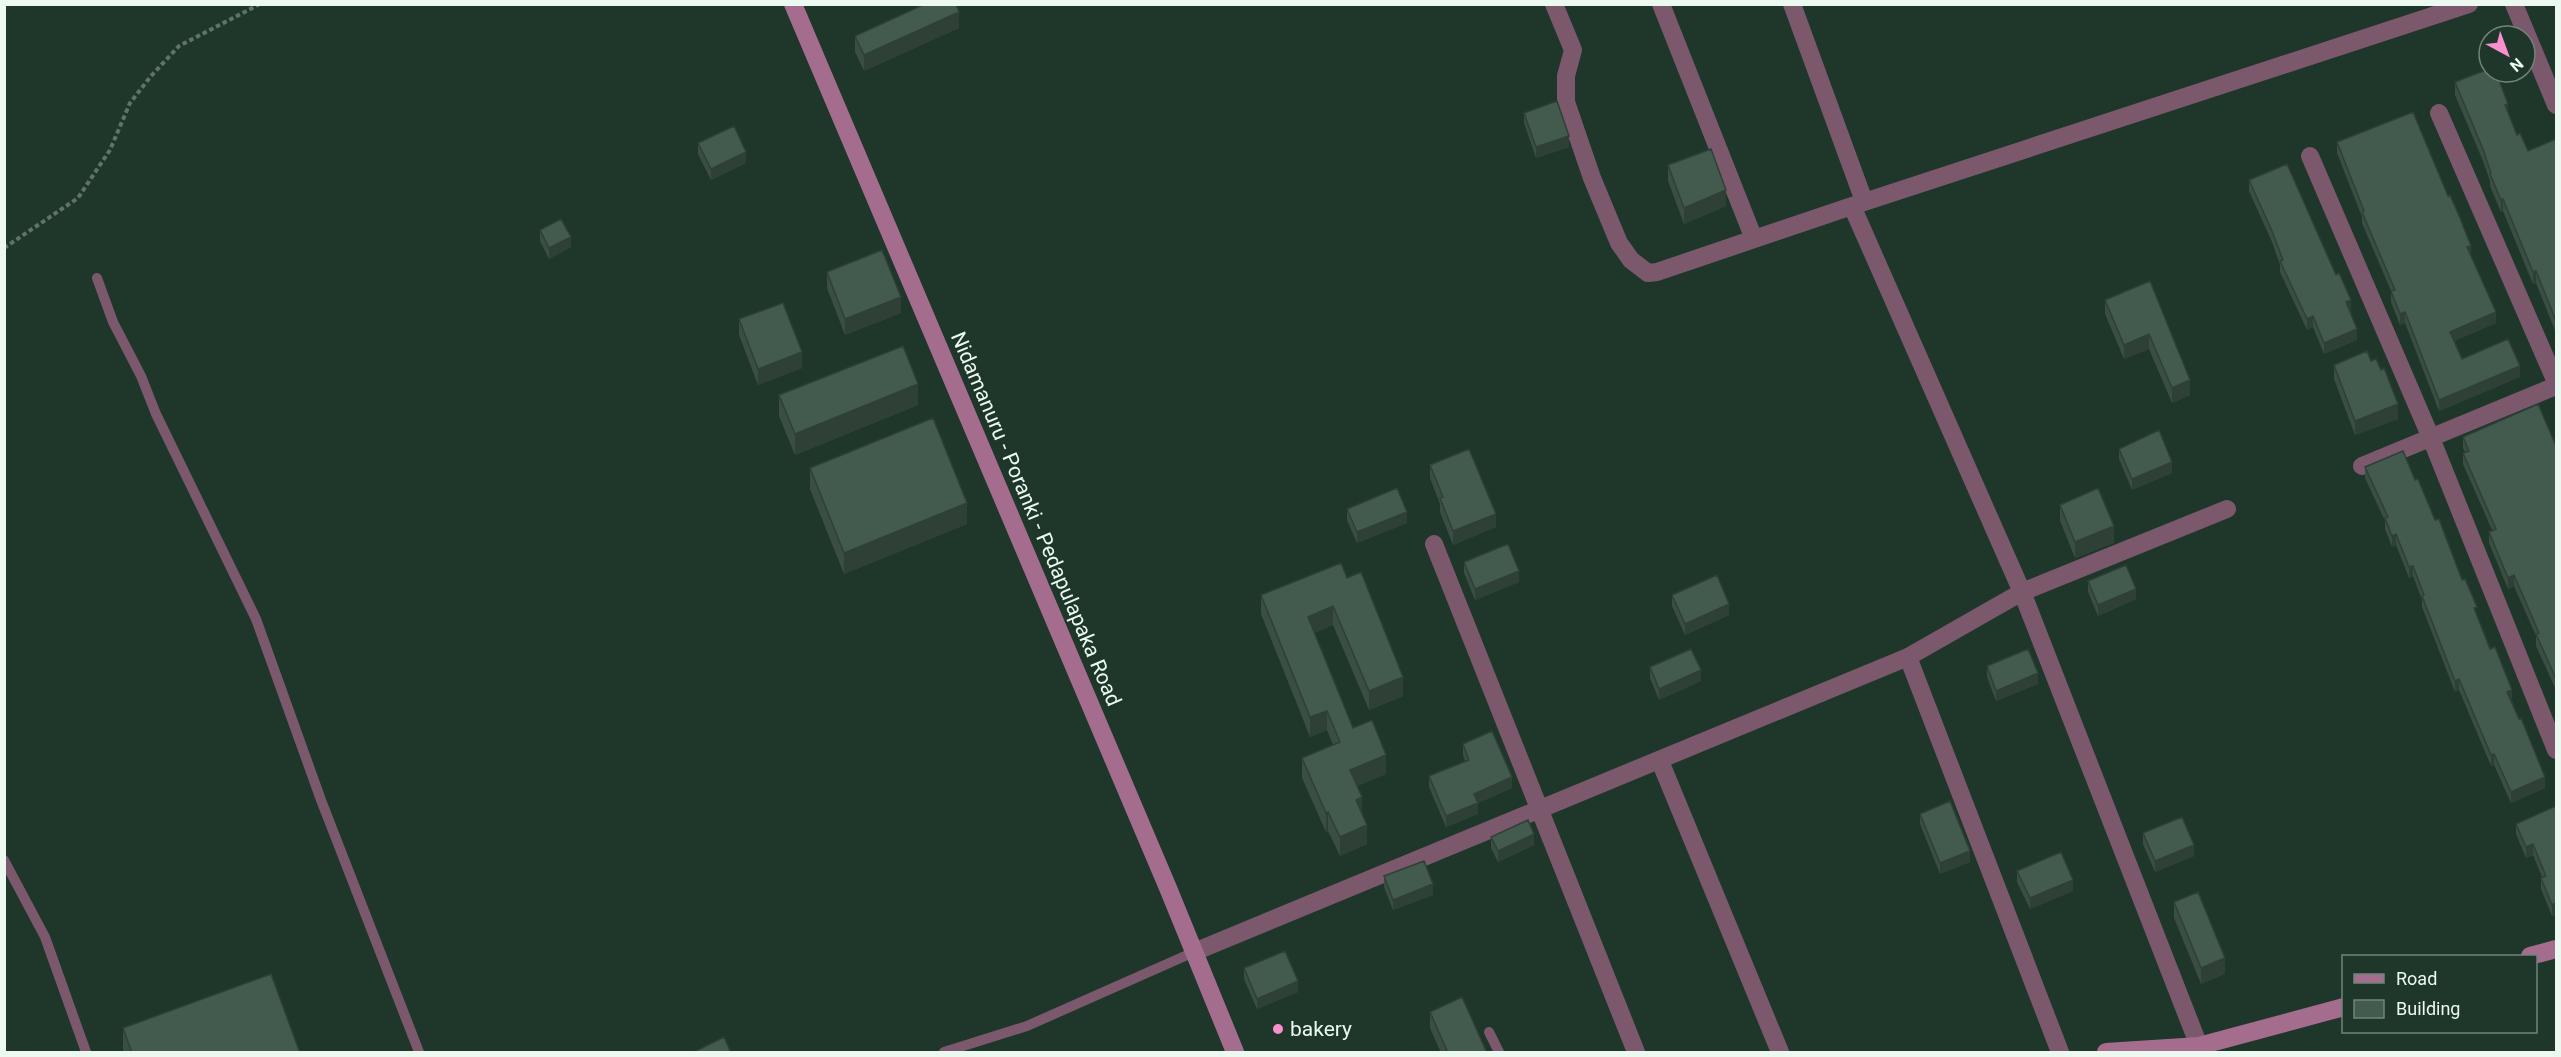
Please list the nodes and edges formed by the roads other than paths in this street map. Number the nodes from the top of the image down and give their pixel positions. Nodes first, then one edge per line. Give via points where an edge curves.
1 (793, 4) edge
2 (1554, 4) edge
3 (1661, 4) edge
4 (1792, 4) edge
5 (2469, 4) edge
6 (2514, 4) edge
7 (2556, 105) edge
8 (2439, 113) dead end
9 (2310, 156) dead end
10 (1858, 204) junction
11 (1754, 239) junction
12 (97, 278) dead end
13 (2556, 384) edge
14 (2431, 438) junction
15 (2362, 466) dead end
16 (2227, 509) dead end
17 (1434, 544) dead end
18 (2022, 592) junction
19 (1908, 657) junction
20 (2556, 750) edge
21 (1660, 761) junction
22 (1538, 811) junction
23 (4, 860) edge
24 (2556, 949) edge
25 (1194, 952) junction
26 (2536, 955) edge
27 (2342, 1007) edge
28 (1489, 1032) dead end
29 (2199, 1046) junction
30 (86, 1053) edge
31 (419, 1053) edge
32 (944, 1053) edge
33 (1235, 1053) edge
34 (1499, 1053) edge
35 (1636, 1053) edge
36 (1780, 1053) edge
37 (2060, 1053) edge
38 (2106, 1053) edge

1 - 25 main road, Nidamanuru - Poranki - Pedapulapaka Road
2 - 11 street via 1573,50 1566,76 1566,102 1619,243 1631,260 1648,273 1657,272
3 - 11 street
4 - 10 street
5 - 10 street
6 - 7 street
8 - 13 street
9 - 14 street
10 - 11 street
10 - 18 street
12 - 31 lane via 113,322 256,619
13 - 14 street
14 - 15 street
14 - 20 street
16 - 18 street
17 - 22 street
18 - 19 street
18 - 29 street
19 - 21 street
19 - 37 street
21 - 22 street
21 - 36 street
22 - 25 street
22 - 35 street
23 - 30 lane via 45,937
24 - 26 main road
25 - 32 lane via 1027,1026
25 - 33 main road, Nidamanuru - Poranki - Pedapulapaka Road
27 - 29 main road
28 - 34 lane
29 - 38 main road

